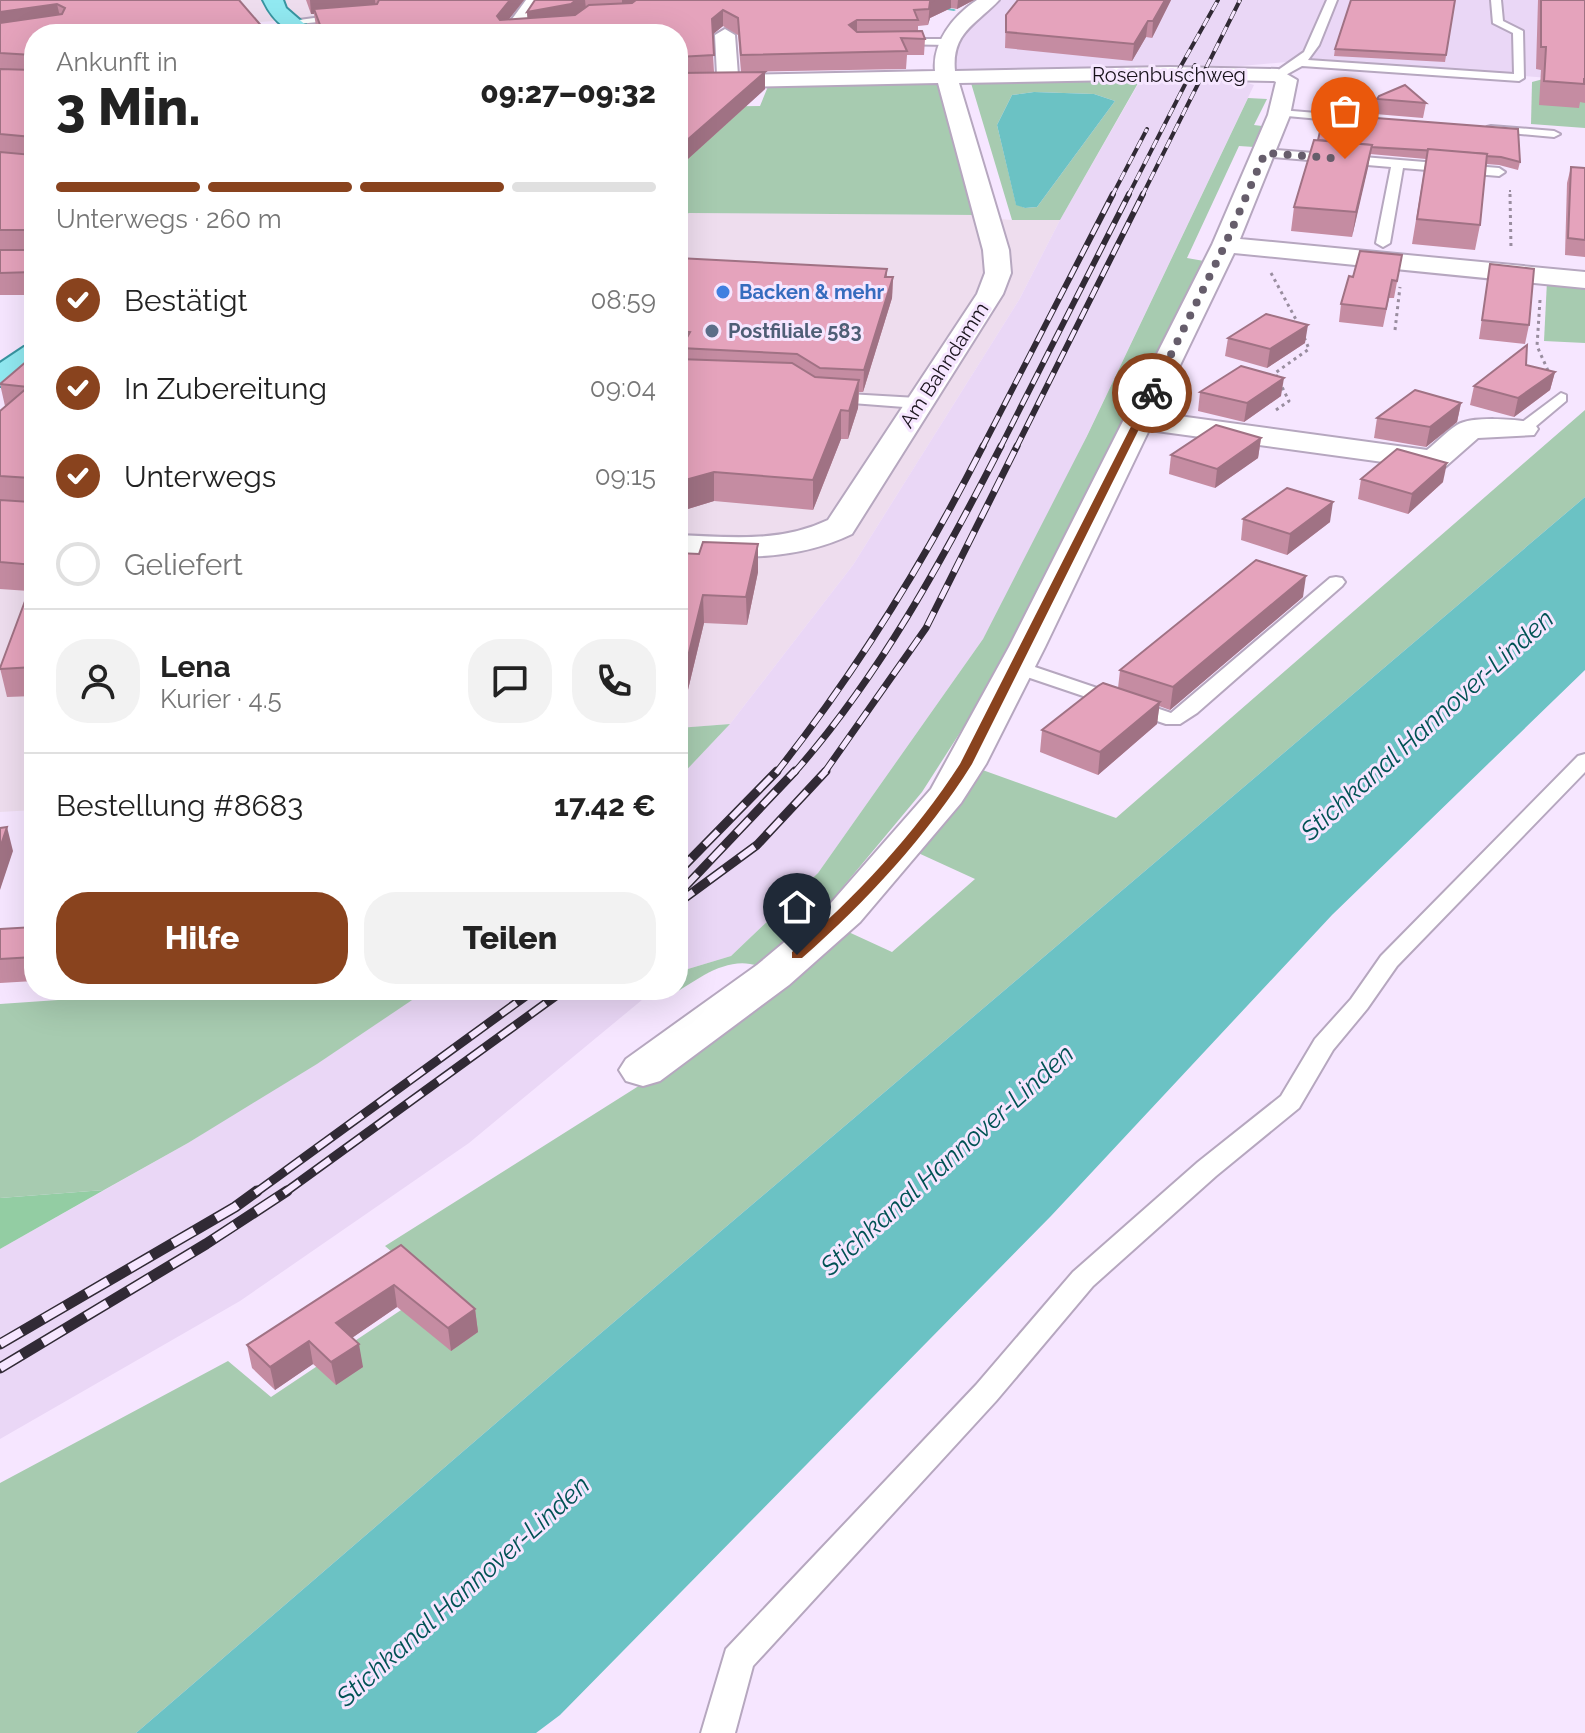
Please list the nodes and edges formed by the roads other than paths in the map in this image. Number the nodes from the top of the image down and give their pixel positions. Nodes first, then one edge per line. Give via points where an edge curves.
1 (273, 0) edge
2 (535, 0) edge
3 (990, 0) edge
4 (1332, 0) edge
5 (1496, 0) edge
6 (354, 17) edge
7 (291, 24) edge
8 (326, 24) edge
9 (518, 24) edge
10 (725, 35) edge
11 (887, 42) edge
12 (949, 42) junction
13 (1290, 69) junction
14 (947, 77) junction
15 (688, 82) edge
16 (728, 82) junction
17 (1280, 113) junction
18 (1359, 119) edge
19 (1481, 129) edge
20 (1554, 134) dead end
21 (1265, 153) junction
22 (1398, 164) junction
23 (1499, 172) road end
24 (1383, 243) dead end
25 (1225, 245) junction
26 (1585, 280) edge
27 (24, 360) edge
28 (0, 377) edge
29 (815, 397) edge
30 (1561, 398) road end
31 (917, 403) junction
32 (1139, 420) junction
33 (1523, 429) joint
34 (688, 545) edge
35 (1336, 582) dead end
36 (1016, 667) junction
37 (1585, 760) edge
38 (643, 1070) dead end
39 (718, 1733) edge

1 - 7 main road
2 - 9 street
3 - 12 street via 965,18
4 - 13 lane via 1308,58
5 - 13 lane via 1498,23 1518,31 1519,78
6 - 8 lane
10 - 16 street
11 - 12 lane
12 - 14 street, Am Bahndamm
13 - 14 street, Rosenbuschweg
13 - 17 street, Rosenbuschweg
14 - 16 street, Rosenbuschweg
14 - 31 street, Am Bahndamm via 998,273 990,294
15 - 16 street, Rosenbuschweg
17 - 18 lane
17 - 21 street, Rosenbuschweg
19 - 20 lane
21 - 22 lane
21 - 25 street, Rosenbuschweg
22 - 23 lane
22 - 24 lane
25 - 26 street
25 - 32 street, Rosenbuschweg
27 - 28 main road
29 - 31 lane
30 - 33 lane
31 - 34 street, Am Bahndamm via 840,527 818,538 781,545
32 - 33 street via 1434,460 1470,429
32 - 36 street, Rosenbuschweg
35 - 36 lane via 1173,720
36 - 38 street, Rosenbuschweg via 947,795 845,913 773,975
37 - 39 lane via 1389,961 1324,1045 1290,1102 1083,1279 986,1393 738,1659

